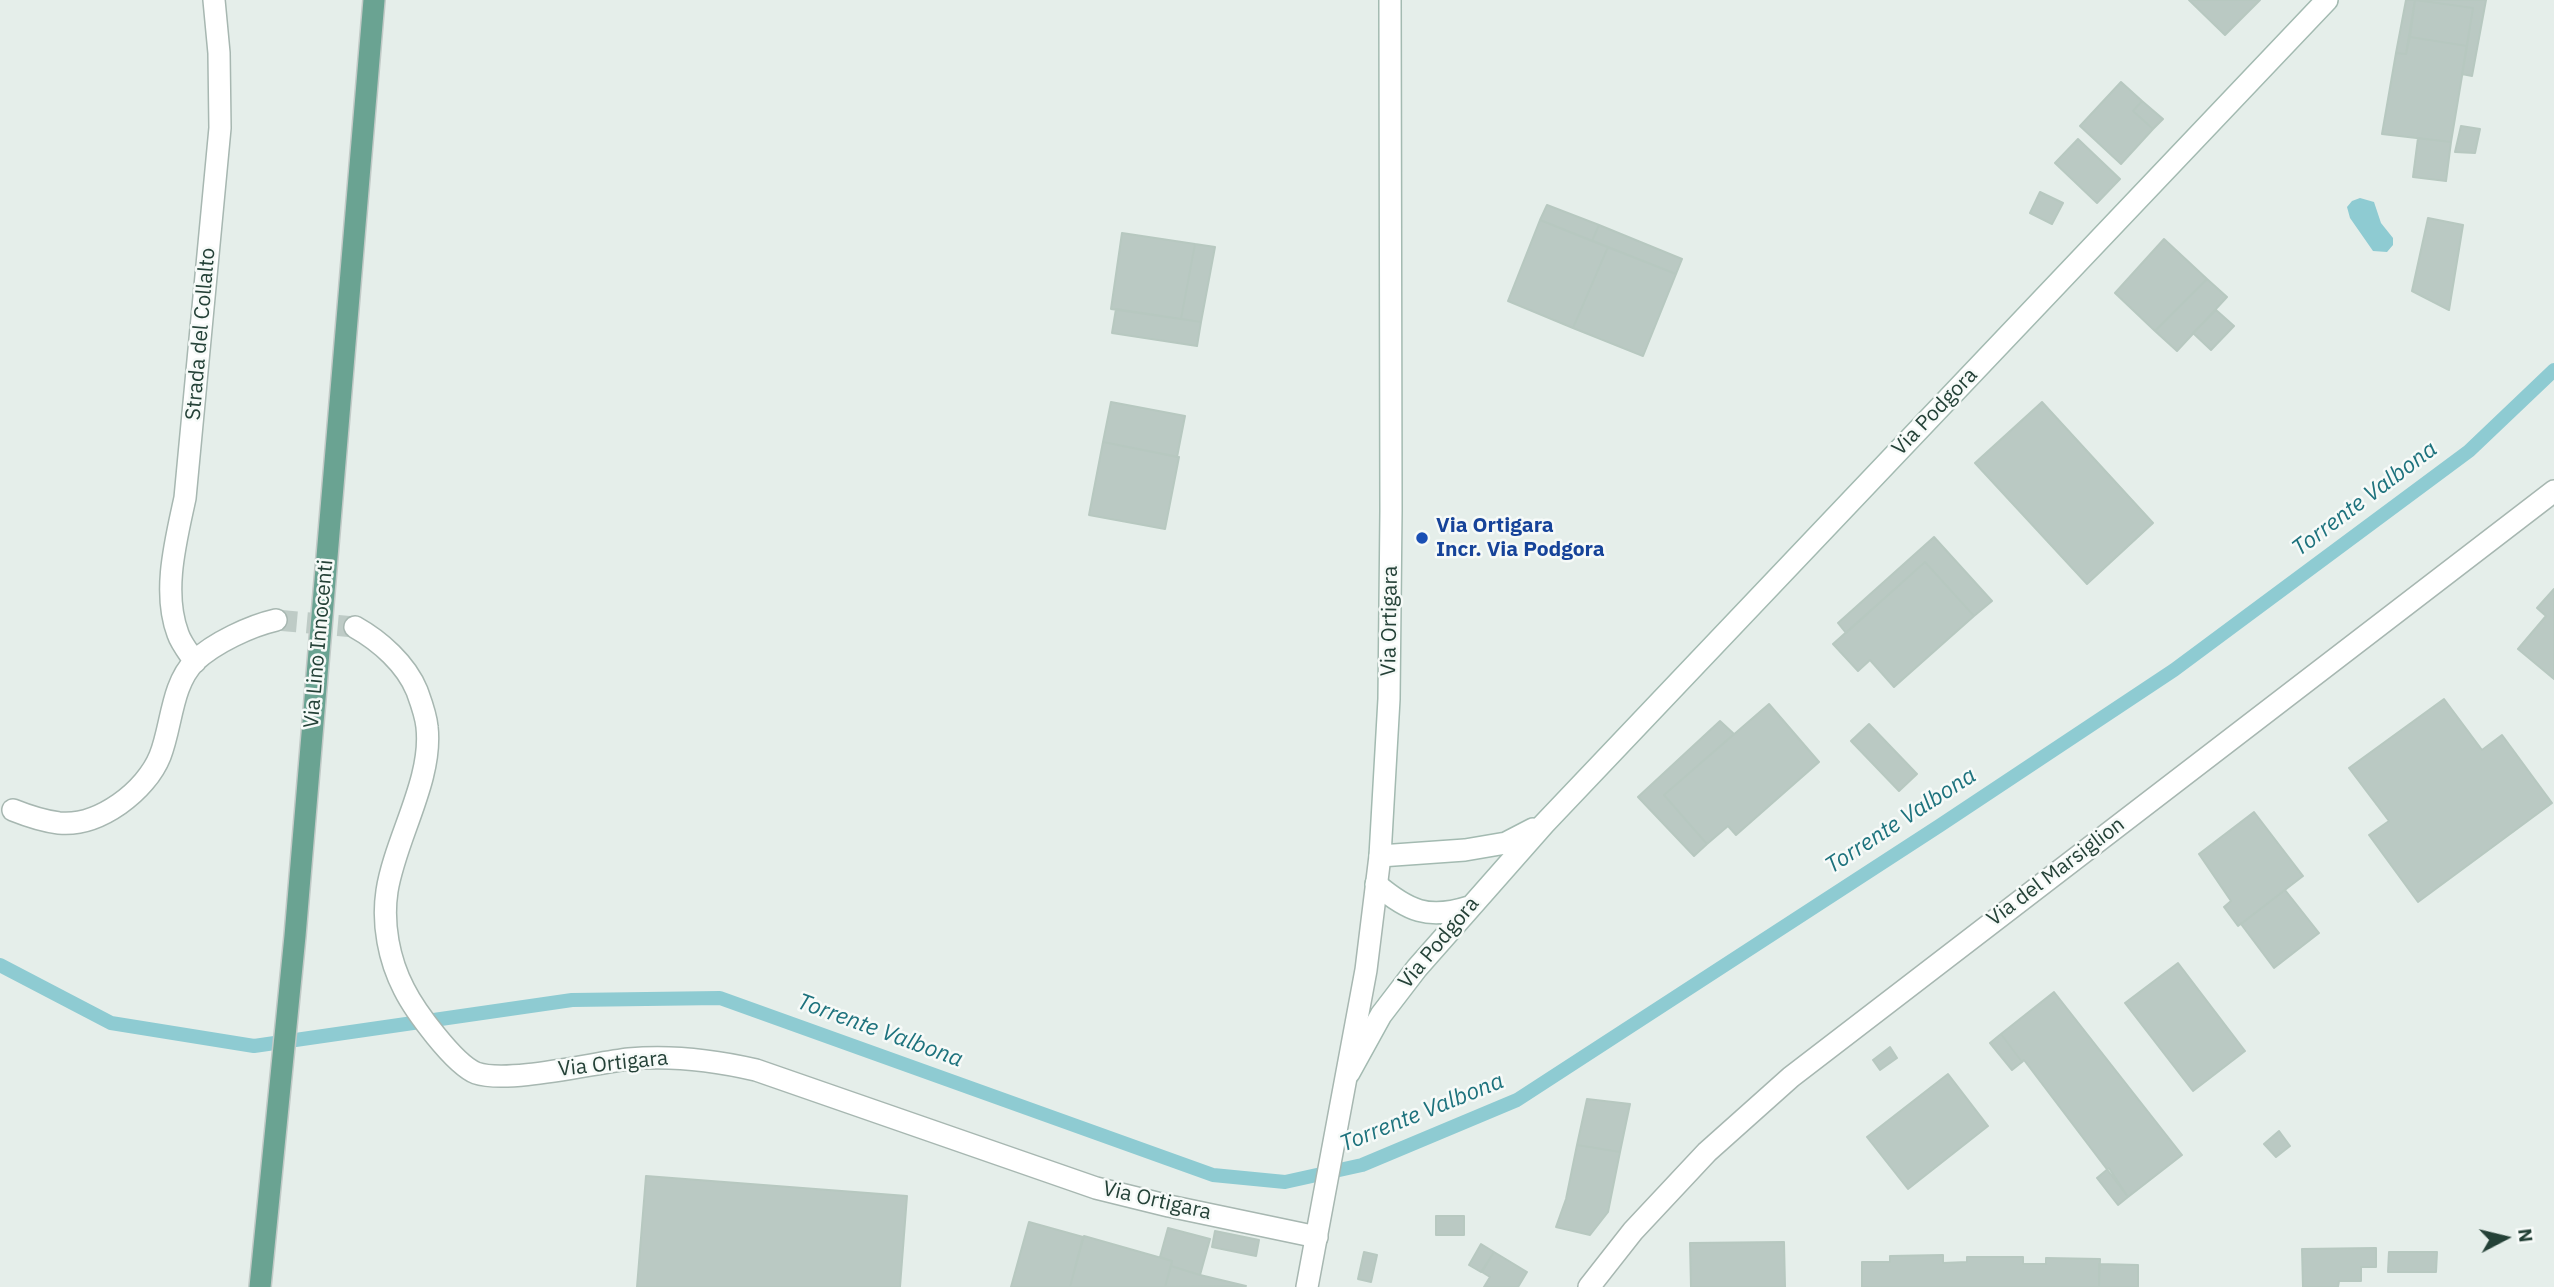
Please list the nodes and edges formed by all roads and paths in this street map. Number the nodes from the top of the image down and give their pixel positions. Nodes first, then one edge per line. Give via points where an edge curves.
1 (214, 0) edge
2 (374, 0) edge
3 (1390, 0) edge
4 (2327, 0) edge
5 (2554, 491) edge
6 (276, 620) tunnel mouth
7 (355, 627) tunnel mouth
8 (195, 662) junction
9 (13, 810) dead end
10 (1544, 824) junction
11 (1380, 856) junction
12 (1377, 884) junction
13 (1469, 907) junction
14 (1349, 1073) junction
15 (1317, 1237) junction
16 (260, 1287) edge
17 (1307, 1287) edge
18 (1589, 1287) edge

1 - 8 street, Strada del Collalto via 220,128 171,599 178,634
2 - 16 main road, Via Lino Innocenti via 295,936
3 - 11 street, Via Ortigara via 1389,699
4 - 10 street, Via Podgora
5 - 18 street, Via del Marsiglion via 1791,1077 1707,1152 1633,1231
6 - 8 street via 233,636
7 - 15 street, Via Ortigara via 373,637 413,682 427,727 421,775 386,892 387,941 405,991 461,1063 477,1073 496,1075 630,1059 716,1060 1096,1188
8 - 9 street via 179,688 160,756 149,777 132,794 112,809 62,824
10 - 11 street, Via Podgora via 1506,843
10 - 13 street, Via Podgora
11 - 12 street, Via Ortigara
12 - 13 street via 1398,902 1431,914
12 - 14 street, Via Ortigara
13 - 14 street, Via Podgora via 1381,1014
14 - 15 street, Via Ortigara
15 - 17 street, Via Ortigara

